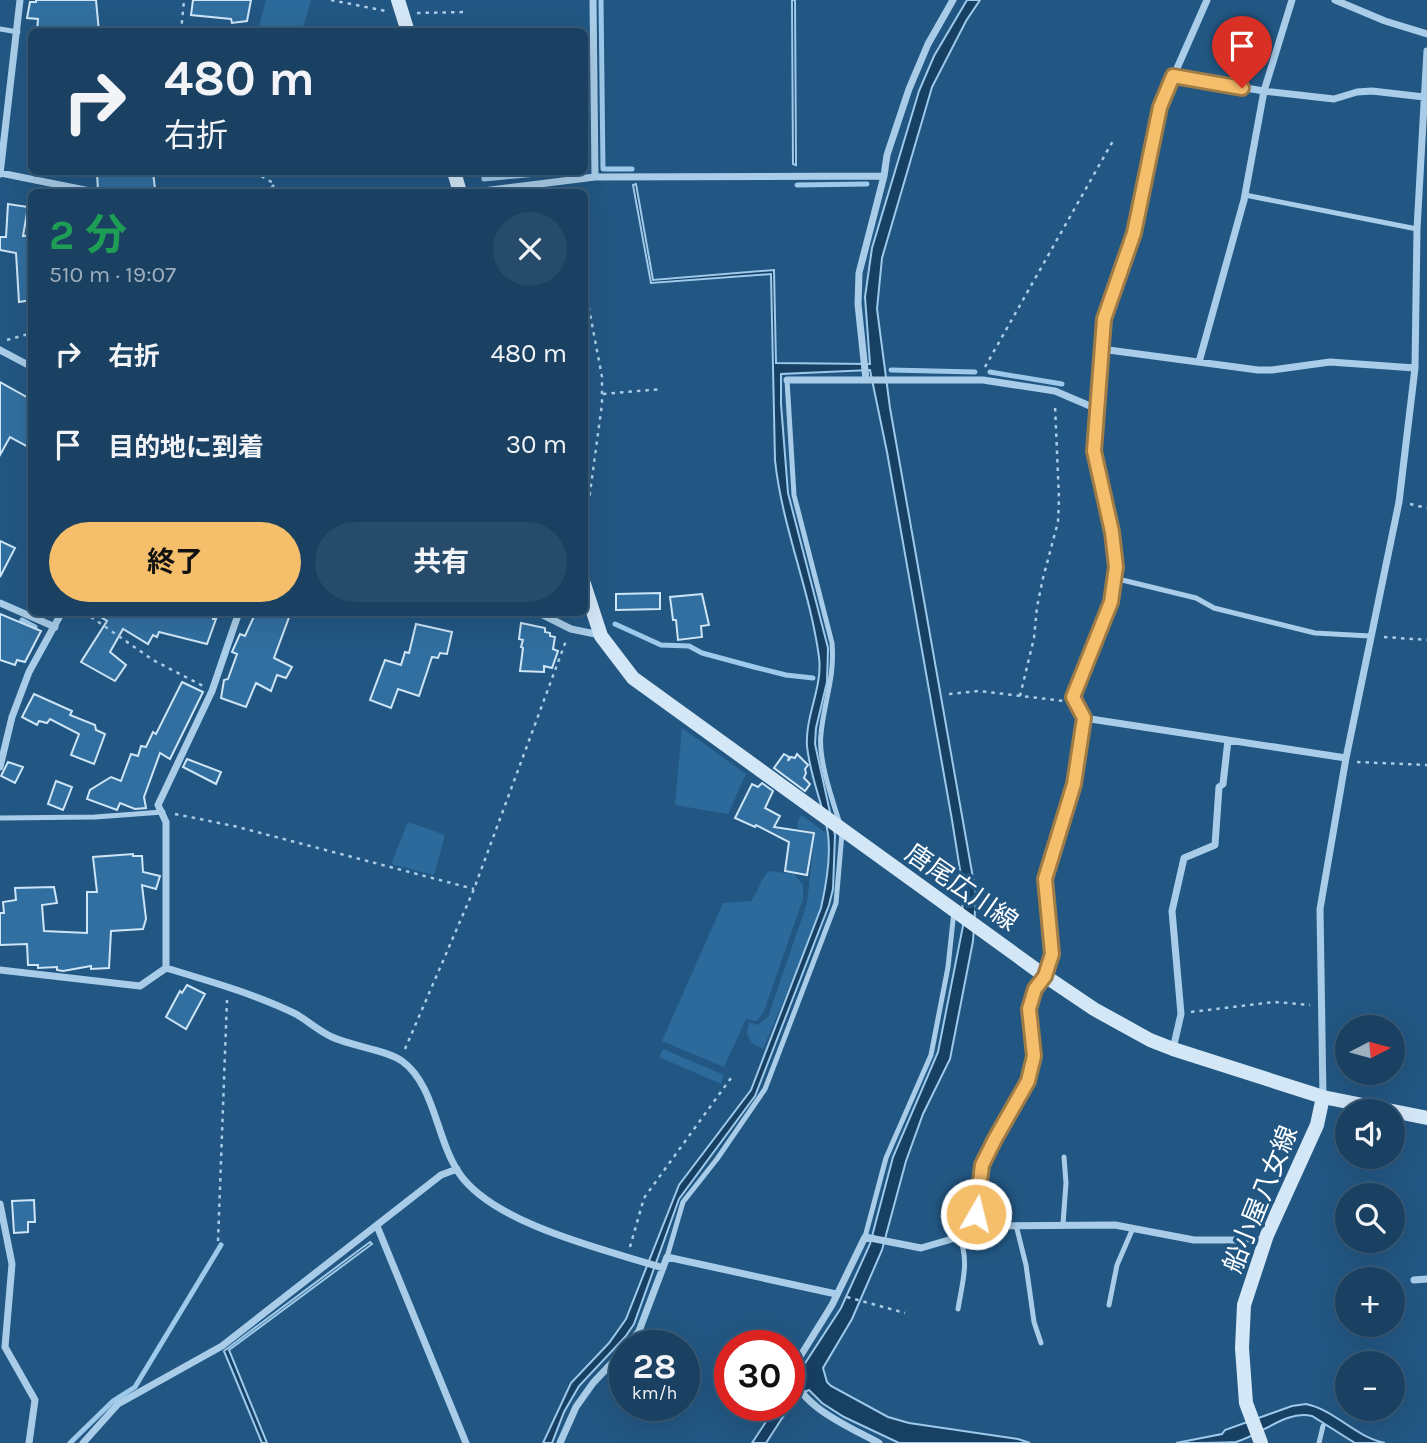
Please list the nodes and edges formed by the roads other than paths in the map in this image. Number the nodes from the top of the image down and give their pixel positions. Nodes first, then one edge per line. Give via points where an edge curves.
1 (20, 0) edge
2 (593, 0) edge
3 (953, 0) edge
4 (1207, 0) edge
5 (1292, 0) edge
6 (1335, 0) edge
7 (397, 8) edge
8 (406, 28) edge
9 (0, 29) edge
10 (18, 32) junction
11 (1427, 34) edge
12 (1427, 51) edge
13 (1173, 76) junction
14 (1264, 91) junction
15 (1425, 100) edge
16 (0, 174) edge
17 (884, 176) junction
18 (595, 177) junction
19 (79, 189) edge
20 (499, 189) edge
21 (1245, 195) junction
22 (1417, 229) junction
23 (1101, 349) junction
24 (0, 350) edge
25 (1199, 362) junction
26 (28, 365) edge
27 (1415, 368) junction
28 (787, 380) joint
29 (868, 380) junction
30 (1097, 409) junction
31 (1114, 578) junction
32 (588, 596) edge
33 (0, 603) edge
34 (28, 615) edge
35 (30, 616) edge
36 (60, 616) edge
37 (238, 616) edge
38 (545, 616) edge
39 (55, 627) junction
40 (601, 636) junction
41 (1370, 636) junction
42 (1084, 718) junction
43 (1228, 740) junction
44 (1346, 759) junction
45 (0, 767) edge
46 (163, 812) junction
47 (0, 818) edge
48 (839, 829) junction
49 (958, 914) junction
50 (166, 968) junction
51 (0, 970) edge
52 (1045, 976) junction
53 (1173, 1049) junction
54 (1323, 1097) junction
55 (1427, 1118) edge
56 (1064, 1157) dead end
57 (457, 1170) junction
58 (0, 1204) edge
59 (970, 1221) junction
60 (1063, 1224) junction
61 (1016, 1225) junction
62 (377, 1226) junction
63 (1133, 1228) junction
64 (867, 1237) junction
65 (959, 1237) junction
66 (1265, 1240) junction
67 (667, 1256) junction
68 (660, 1267) junction
69 (1427, 1279) edge
70 (1414, 1280) dead end
71 (839, 1295) junction
72 (1109, 1305) dead end
73 (958, 1309) dead end
74 (639, 1330) edge
75 (1041, 1343) dead end
76 (609, 1366) edge
77 (1323, 1426) dead end
78 (1259, 1439) edge
79 (29, 1443) edge
80 (83, 1443) edge
81 (466, 1443) edge
82 (560, 1443) edge
83 (879, 1443) edge
84 (1319, 1443) edge

1 - 10 street
2 - 18 street
3 - 17 street via 909,89
4 - 13 street
5 - 14 street
6 - 11 street
7 - 8 main road
9 - 10 lane
10 - 16 street
12 - 15 street
13 - 14 street
13 - 23 street via 1160,107 1134,233 1104,319
14 - 15 street via 1334,99 1372,91
14 - 21 street
15 - 22 street
16 - 19 street
17 - 18 street
17 - 29 street via 859,274 858,304
18 - 20 street
21 - 22 lane
21 - 25 street
22 - 27 street
23 - 25 street
23 - 30 street
24 - 26 street
25 - 27 street via 1258,370 1330,362
27 - 41 street via 1399,502
28 - 29 street
28 - 48 lane via 794,495 832,643 834,666 820,736
29 - 30 street via 978,380 1055,391
30 - 31 street via 1094,451 1112,532
31 - 41 lane via 1315,633
31 - 42 street via 1111,602 1073,697
32 - 40 main road, 唐尾広川線
33 - 34 street
35 - 39 street
36 - 39 street
37 - 46 street via 212,691 158,805
38 - 40 street
39 - 45 street via 29,672
40 - 48 main road, 唐尾広川線 via 633,678
41 - 44 street
42 - 43 street
42 - 52 street via 1074,784 1045,879 1052,954
43 - 44 street
43 - 53 street via 1215,845 1184,858 1172,911 1181,1014
44 - 54 street via 1320,909
46 - 47 lane
46 - 50 street
48 - 49 main road, 唐尾広川線
48 - 67 lane via 836,903 765,1089 683,1202
49 - 52 main road, 唐尾広川線
49 - 64 lane via 931,1055 886,1158
50 - 51 street via 140,986
50 - 57 street via 228,986 296,1014 331,1037 401,1060 422,1080
52 - 53 main road, 唐尾広川線 via 1094,1009
52 - 59 street via 1029,1009 1034,1056 1028,1081 982,1165 976,1214
53 - 54 main road, 唐尾広川線
54 - 55 main road, 唐尾広川線
54 - 66 main road, 船小屋八女線 via 1317,1125
56 - 60 lane
57 - 62 street via 441,1175
57 - 68 street via 476,1192 539,1228
58 - 79 street via 12,1264 5,1347 35,1399
59 - 61 street
59 - 65 street
60 - 61 street
60 - 63 street
61 - 75 lane
62 - 80 street via 222,1346 118,1404
62 - 81 street
63 - 66 street via 1194,1240
63 - 72 lane via 1117,1265
64 - 65 street via 921,1248
64 - 71 street
65 - 73 lane via 965,1263
66 - 78 main road, 船小屋八女線 via 1244,1306 1242,1348 1246,1403
67 - 68 street
67 - 71 street
68 - 74 street
69 - 70 street
71 - 83 street via 793,1368 794,1379 818,1409
76 - 82 street via 576,1407
77 - 84 lane

